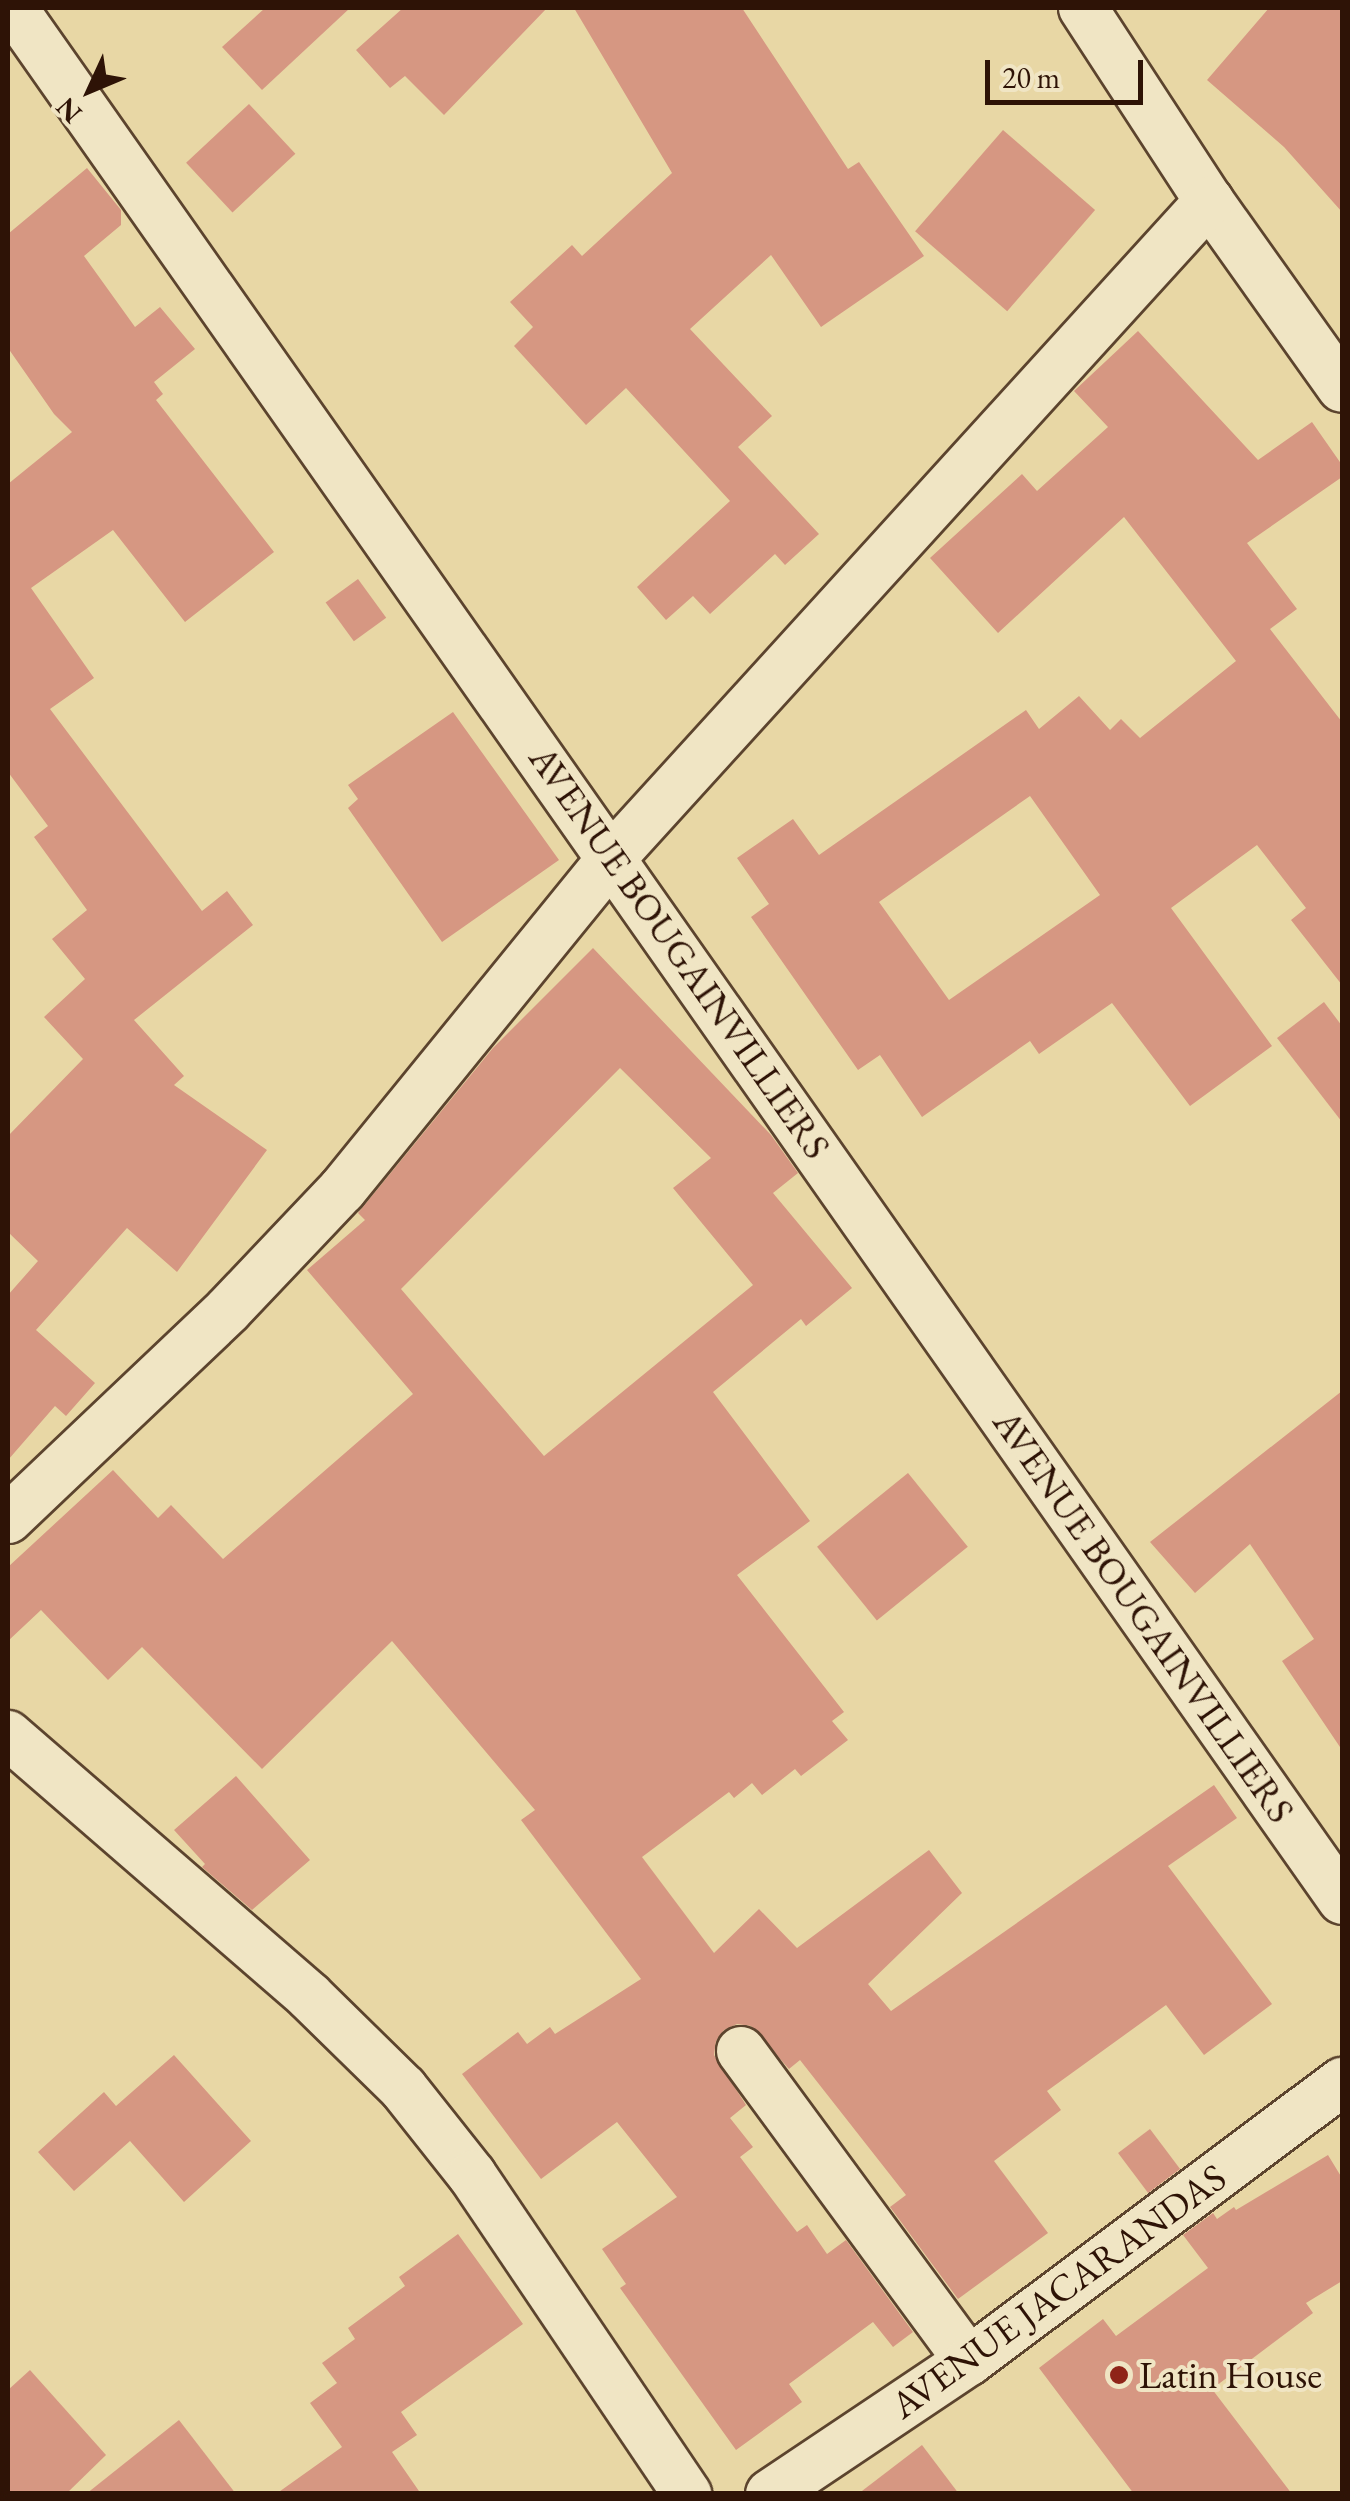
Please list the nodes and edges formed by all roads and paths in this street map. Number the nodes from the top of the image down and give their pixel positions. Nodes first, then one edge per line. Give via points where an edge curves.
1 (13, 8) edge
2 (1083, 8) edge
3 (1209, 201) junction
4 (1342, 388) edge
5 (613, 856) junction
6 (8, 1518) edge
7 (8, 1735) edge
8 (1342, 1900) edge
9 (740, 2051) dead end
10 (1342, 2082) edge
11 (969, 2361) junction
12 (687, 2494) edge
13 (770, 2494) edge

1 - 5 street, AVENUE BOUGAINVILLIERS
2 - 3 street
3 - 4 street
3 - 5 street
5 - 6 street via 342,1190 228,1310
5 - 8 street, AVENUE BOUGAINVILLIERS
7 - 12 street via 309,1996 403,2088 472,2175
9 - 11 street
10 - 11 street, AVENUE JACARANDAS
11 - 13 street, AVENUE JACARANDAS

